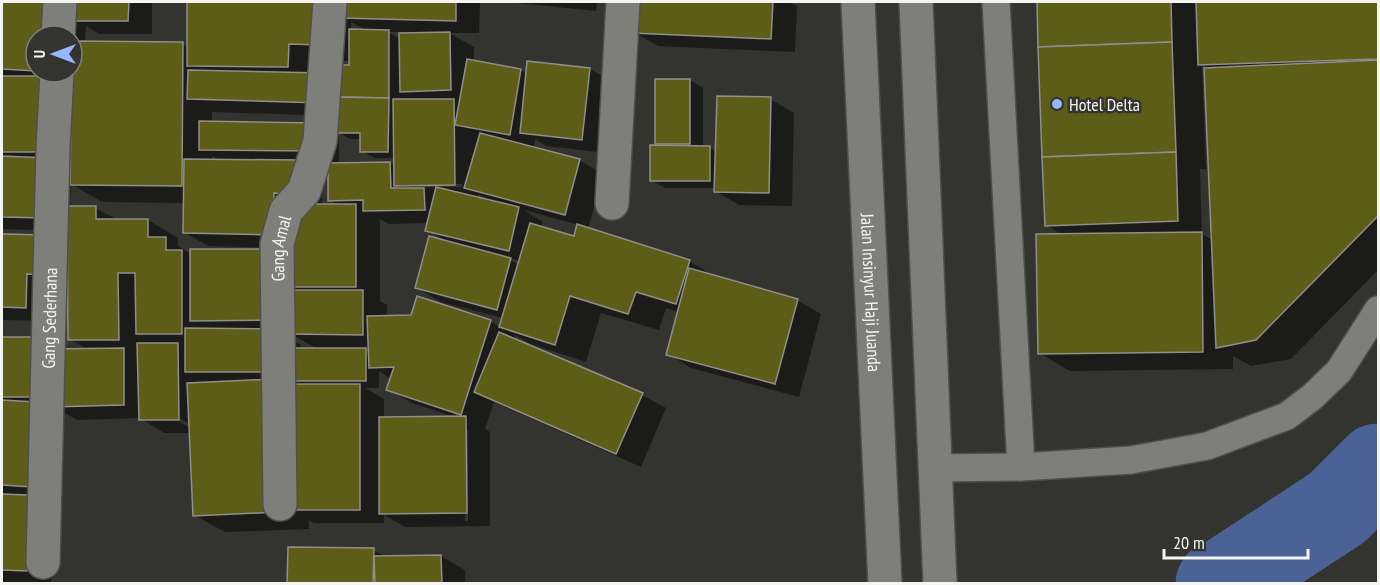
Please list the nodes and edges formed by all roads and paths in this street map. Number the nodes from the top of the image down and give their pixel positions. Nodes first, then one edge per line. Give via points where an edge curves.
1 (60, 2) edge
2 (330, 2) edge
3 (623, 2) edge
4 (858, 2) edge
5 (916, 2) edge
6 (996, 2) edge
7 (59, 24) edge
8 (56, 84) edge
9 (612, 203) dead end
10 (1378, 310) edge
11 (1021, 467) junction
12 (936, 468) junction
13 (280, 504) dead end
14 (43, 562) dead end
15 (885, 584) edge
16 (940, 584) edge

1 - 7 street
2 - 13 street, Gang Amal via 320,141 304,191 286,211 277,244
3 - 9 street
4 - 15 street, Jalan Insinyur Haji Juanda
5 - 12 street
6 - 11 lane
8 - 14 street, Gang Sederhana
10 - 11 lane via 1339,371 1287,416 1207,446 1131,460
11 - 12 lane
12 - 16 street

